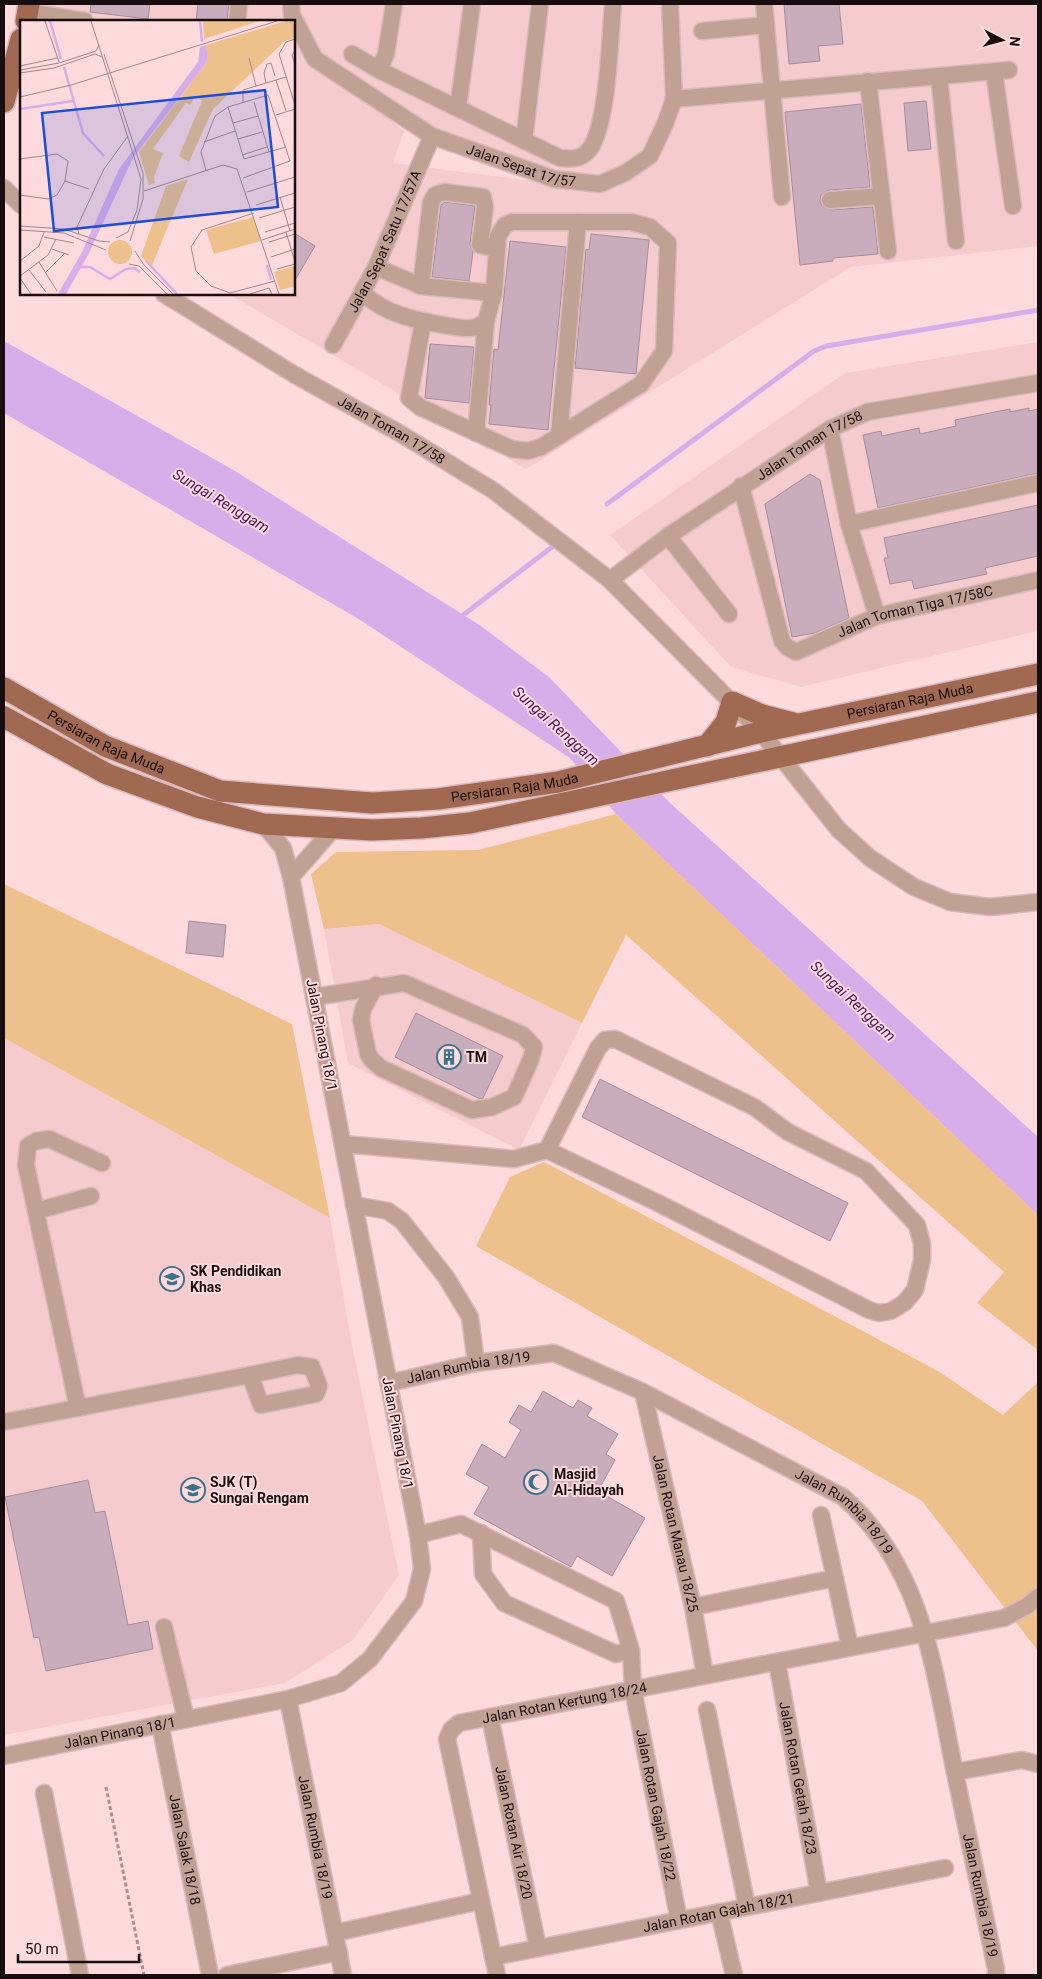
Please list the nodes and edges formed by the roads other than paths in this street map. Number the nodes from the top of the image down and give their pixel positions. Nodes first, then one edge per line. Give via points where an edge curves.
1 (239, 4) edge
2 (290, 4) edge
3 (394, 4) edge
4 (472, 4) edge
5 (540, 4) edge
6 (612, 4) edge
7 (670, 4) edge
8 (764, 4) edge
9 (27, 12) edge
10 (79, 20) edge
11 (237, 20) edge
12 (295, 20) edge
13 (295, 21) edge
14 (766, 25) junction
15 (702, 31) dead end
16 (20, 43) edge
17 (352, 54) dead end
18 (379, 70) junction
19 (940, 76) junction
20 (868, 81) junction
21 (771, 89) junction
22 (674, 99) junction
23 (4, 102) edge
24 (458, 108) junction
25 (432, 136) junction
26 (524, 141) junction
27 (4, 188) edge
28 (882, 196) junction
29 (782, 197) dead end
30 (830, 200) dead end
31 (14, 203) edge
32 (1013, 206) dead end
33 (578, 222) junction
34 (956, 240) dead end
35 (497, 249) junction
36 (888, 251) dead end
37 (376, 267) junction
38 (422, 286) junction
39 (363, 293) junction
40 (494, 293) junction
41 (166, 295) edge
42 (486, 321) junction
43 (423, 322) junction
44 (334, 345) dead end
45 (1038, 383) edge
46 (830, 429) junction
47 (476, 433) junction
48 (559, 436) junction
49 (1038, 483) edge
50 (741, 486) junction
51 (850, 524) junction
52 (668, 536) junction
53 (610, 580) junction
54 (1038, 580) edge
55 (728, 614) dead end
56 (877, 616) junction
57 (1038, 674) edge
58 (4, 688) edge
59 (732, 702) junction
60 (1038, 702) edge
61 (4, 717) edge
62 (798, 724) junction
63 (761, 732) junction
64 (707, 746) junction
65 (781, 758) junction
66 (263, 824) junction
67 (334, 828) junction
68 (291, 876) junction
69 (1038, 902) edge
70 (376, 985) junction
71 (314, 997) junction
72 (343, 1144) junction
73 (547, 1150) junction
74 (102, 1163) dead end
75 (91, 1196) dead end
76 (354, 1205) junction
77 (36, 1211) junction
78 (476, 1363) junction
79 (250, 1375) dead end
80 (389, 1382) junction
81 (643, 1392) junction
82 (78, 1408) junction
83 (4, 1422) edge
84 (821, 1515) dead end
85 (481, 1533) junction
86 (418, 1534) junction
87 (835, 1578) junction
88 (1038, 1597) edge
89 (693, 1607) junction
90 (164, 1627) dead end
91 (926, 1633) junction
92 (850, 1647) junction
93 (631, 1650) junction
94 (777, 1662) junction
95 (705, 1675) junction
96 (633, 1690) junction
97 (288, 1699) junction
98 (707, 1710) dead end
99 (490, 1717) junction
100 (186, 1719) junction
101 (160, 1724) junction
102 (4, 1756) edge
103 (1038, 1764) edge
104 (955, 1772) junction
105 (44, 1793) dead end
106 (945, 1868) dead end
107 (819, 1893) junction
108 (480, 1902) junction
109 (747, 1907) junction
110 (720, 1912) junction
111 (679, 1920) junction
112 (335, 1933) junction
113 (538, 1948) junction
114 (339, 1952) junction
115 (493, 1957) junction
116 (80, 1975) edge
117 (210, 1975) edge
118 (227, 1975) edge
119 (343, 1975) edge
120 (497, 1975) edge
121 (734, 1975) edge
122 (996, 1975) edge

1 - 11 street
2 - 12 street, Jalan Sepat 17/57
3 - 18 street via 386,54
4 - 24 street
5 - 26 street
6 - 26 street via 602,118 596,140 588,152 576,159 560,158
7 - 22 street, Jalan Sepat 17/57
8 - 14 street
9 - 10 street
13 - 25 street, Jalan Sepat 17/57 via 315,59
14 - 15 street
14 - 21 street
16 - 23 main road
17 - 18 street
18 - 24 street
19 - 20 street
19 - 32 street via 1001,71
19 - 34 street
20 - 21 street
20 - 28 street
21 - 22 street
21 - 29 street
22 - 25 street, Jalan Sepat 17/57 via 650,156 625,173 600,184 554,178
24 - 26 street
25 - 37 street, Jalan Sepat Satu 17/57A
27 - 31 street
28 - 30 street
28 - 36 street
33 - 35 street via 512,222 505,225 498,236
33 - 48 street
33 - 48 street via 631,222 650,227 668,243 664,352 641,384
35 - 38 street via 480,245 485,207 483,196 444,192 435,195 431,202
35 - 40 street
37 - 38 street
37 - 39 street, Jalan Sepat Satu 17/57A
38 - 40 street
39 - 43 street via 389,311
39 - 44 street, Jalan Sepat Satu 17/57A
40 - 42 street
41 - 53 street, Jalan Toman 17/58 via 494,491
42 - 43 street via 466,328
42 - 47 street
43 - 47 street via 409,398 420,407
45 - 46 street, Jalan Toman 17/58 via 867,412
46 - 50 street, Jalan Toman 17/58
46 - 51 street
47 - 48 street via 512,450 528,451
49 - 51 street
50 - 52 street, Jalan Toman 17/58
50 - 56 street, Jalan Toman Tiga 17/58C via 782,642 787,647 796,652
51 - 56 street
52 - 53 street, Jalan Toman 17/58
52 - 55 street
53 - 59 street, Jalan Toman 17/58
54 - 56 street, Jalan Toman Tiga 17/58C
57 - 62 main road, Persiaran Raja Muda
58 - 64 main road, Persiaran Raja Muda via 105,746 220,791 372,803 438,799 558,782
59 - 62 main road via 762,715
59 - 63 street, Jalan Toman 17/58
59 - 64 main road via 726,722
60 - 65 main road, Persiaran Raja Muda
61 - 66 main road, Persiaran Raja Muda via 107,774 197,807
62 - 63 main road, Persiaran Raja Muda
63 - 64 main road, Persiaran Raja Muda
63 - 65 street, Jalan Toman 17/58
65 - 67 main road, Persiaran Raja Muda via 470,823 421,828
65 - 69 street, Jalan Toman 17/58 via 840,830 870,858 914,887 950,902 990,907
66 - 67 main road, Persiaran Raja Muda
66 - 68 street, Jalan Pinang 18/1 via 283,848
67 - 68 street
68 - 71 street, Jalan Pinang 18/1
70 - 70 street via 404,983 523,1036 534,1047 514,1096 492,1107 472,1110 381,1068 368,1054 361,1020
70 - 71 street
71 - 72 street, Jalan Pinang 18/1
72 - 73 street via 514,1159
72 - 76 street, Jalan Pinang 18/1
73 - 73 street via 869,1310 879,1313 891,1310 904,1304 916,1290 922,1260 917,1225 866,1171 788,1132 754,1107 615,1039 605,1040 598,1048
74 - 77 street via 49,1139 28,1146 26,1165
75 - 77 street
76 - 78 street via 388,1211 408,1228 446,1278 470,1318
76 - 80 street, Jalan Pinang 18/1
77 - 82 street
78 - 80 street, Jalan Rumbia 18/19
78 - 81 street, Jalan Rumbia 18/19 via 554,1353
79 - 82 street
80 - 86 street, Jalan Pinang 18/1
81 - 89 street, Jalan Rotan Manau 18/25
81 - 91 street, Jalan Rumbia 18/19 via 843,1497 858,1511 900,1568
82 - 83 street
84 - 87 street
85 - 86 street, Jalan Rotan Gajah 18/22 via 461,1524
85 - 93 street, Jalan Rotan Gajah 18/22 via 616,1600
85 - 93 street via 483,1574 504,1603 616,1654
86 - 97 street, Jalan Pinang 18/1 via 422,1568 414,1601 370,1659 341,1683
87 - 89 street
87 - 92 street
88 - 91 street, Jalan Rotan Kertung 18/24 via 1004,1618
89 - 95 street, Jalan Rotan Manau 18/25
90 - 100 street
91 - 92 street, Jalan Rotan Kertung 18/24
91 - 104 street, Jalan Rumbia 18/19
92 - 94 street, Jalan Rotan Kertung 18/24
93 - 96 street, Jalan Rotan Gajah 18/22
94 - 95 street, Jalan Rotan Kertung 18/24
94 - 107 street, Jalan Rotan Getah 18/23
95 - 96 street, Jalan Rotan Kertung 18/24
96 - 99 street, Jalan Rotan Kertung 18/24
96 - 111 street, Jalan Rotan Gajah 18/22
97 - 100 street, Jalan Pinang 18/1
97 - 112 street, Jalan Rumbia 18/19
98 - 109 street
99 - 108 street, Jalan Rotan Kertung 18/24 via 459,1724 447,1739
99 - 113 street, Jalan Rotan Air 18/20
100 - 101 street, Jalan Pinang 18/1
101 - 102 street, Jalan Pinang 18/1
101 - 117 street, Jalan Salak 18/18
103 - 104 street via 1022,1760
104 - 122 street, Jalan Rumbia 18/19
105 - 116 street
106 - 107 street, Jalan Rotan Gajah 18/21
107 - 109 street, Jalan Rotan Gajah 18/21
108 - 112 street
108 - 115 street, Jalan Rotan Kertung 18/24
109 - 110 street, Jalan Rotan Gajah 18/21
110 - 111 street, Jalan Rotan Gajah 18/21
110 - 121 street
111 - 113 street, Jalan Rotan Gajah 18/21
112 - 114 street, Jalan Rumbia 18/19
113 - 115 street, Jalan Rotan Gajah 18/21
114 - 118 street
114 - 119 street, Jalan Rumbia 18/19
115 - 120 street, Jalan Rotan Kertung 18/24

